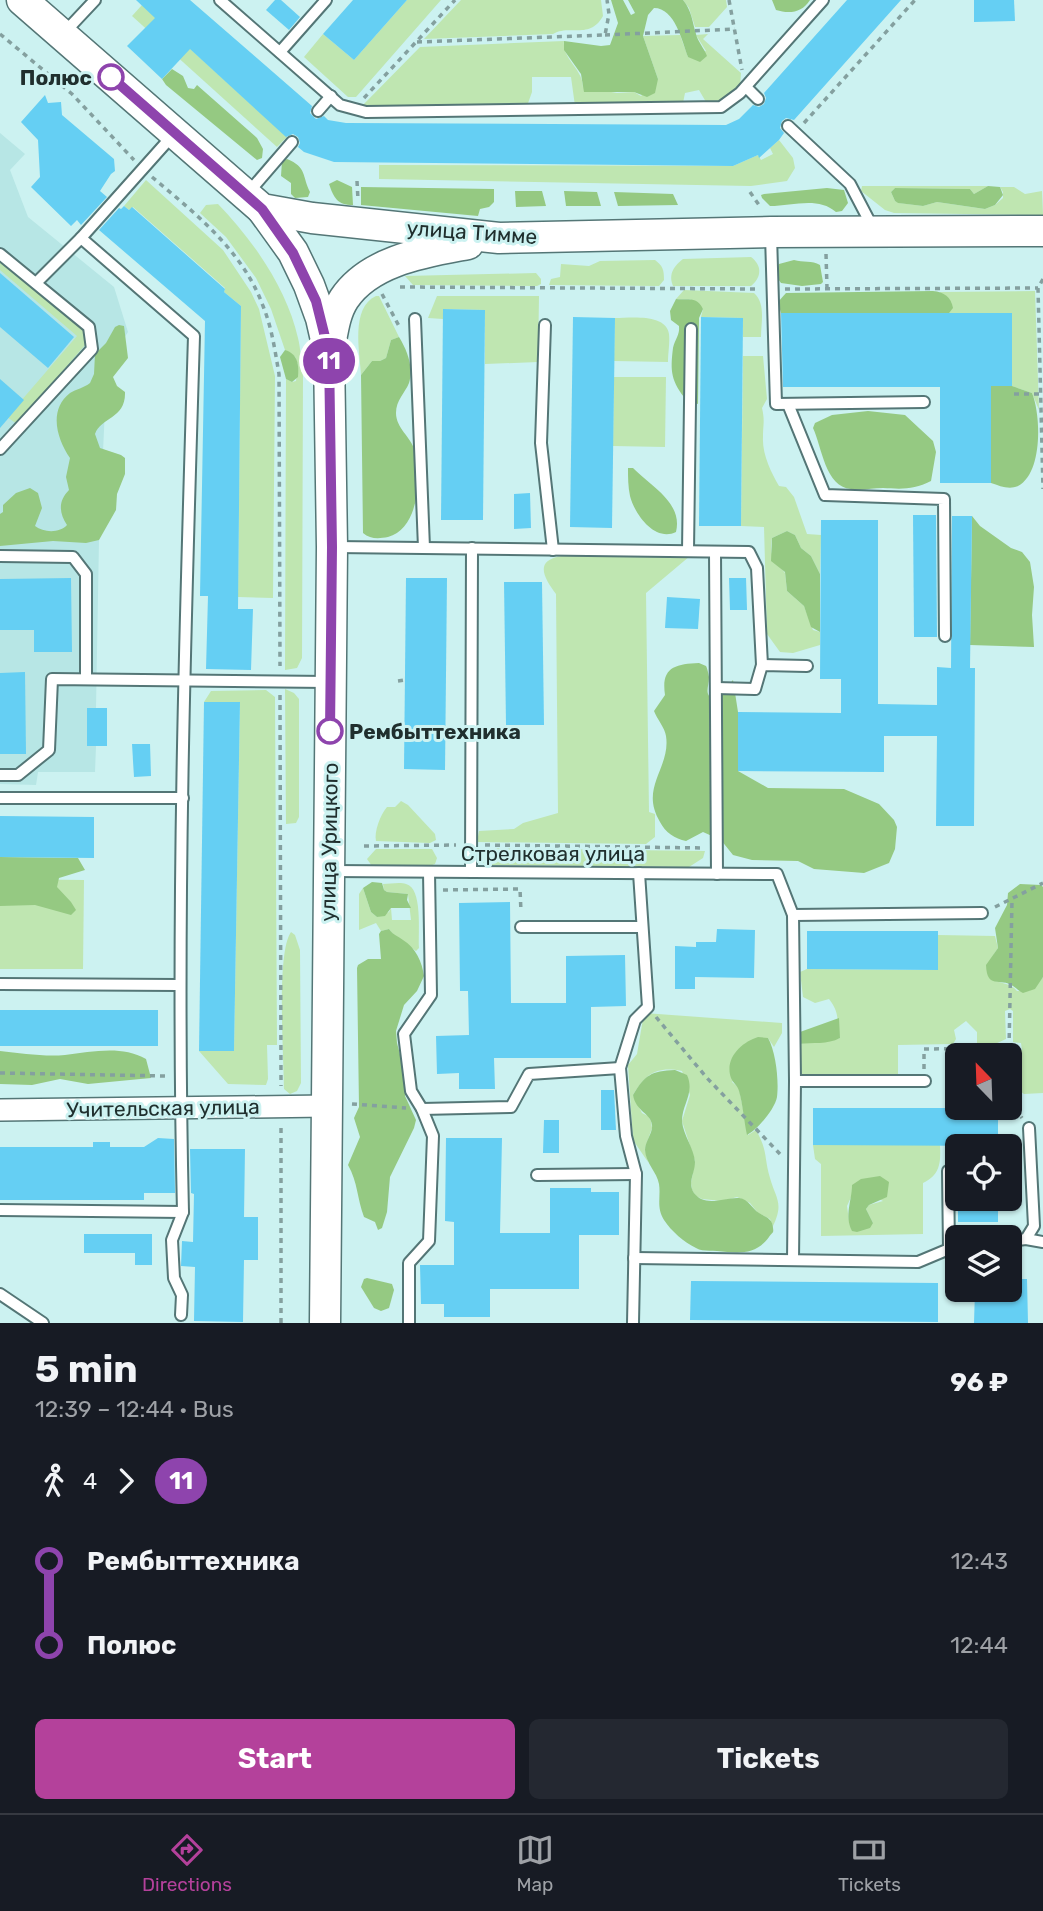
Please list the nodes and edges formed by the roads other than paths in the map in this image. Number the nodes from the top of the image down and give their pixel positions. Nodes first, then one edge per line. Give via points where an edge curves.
1 (22, 0) edge
2 (94, 0) edge
3 (220, 0) edge
4 (326, 0) edge
5 (823, 0) edge
6 (62, 35) junction
7 (280, 52) junction
8 (746, 87) junction
9 (331, 96) junction
10 (758, 99) dead end
11 (318, 111) dead end
12 (792, 129) road end
13 (175, 133) junction
14 (292, 142) dead end
15 (254, 202) junction
16 (1043, 231) edge
17 (771, 232) junction
18 (875, 232) junction
19 (499, 237) junction
20 (81, 238) junction
21 (0, 254) edge
22 (36, 283) junction
23 (415, 318) dead end
24 (545, 326) dead end
25 (691, 329) dead end
26 (329, 353) junction
27 (924, 402) dead end
28 (788, 404) junction
29 (0, 449) edge
30 (332, 547) junction
31 (424, 548) junction
32 (472, 548) junction
33 (553, 550) junction
34 (688, 551) junction
35 (715, 552) junction
36 (0, 556) edge
37 (945, 636) dead end
38 (762, 665) junction
39 (807, 666) dead end
40 (86, 679) junction
41 (183, 680) junction
42 (331, 682) junction
43 (716, 688) junction
44 (0, 775) edge
45 (0, 798) edge
46 (183, 798) junction
47 (329, 871) junction
48 (429, 872) junction
49 (471, 872) junction
50 (639, 873) junction
51 (717, 874) junction
52 (982, 913) road end
53 (793, 915) junction
54 (521, 927) road end
55 (642, 928) junction
56 (0, 984) edge
57 (179, 985) junction
58 (621, 1068) junction
59 (795, 1081) junction
60 (925, 1081) road end
61 (339, 1105) junction
62 (182, 1108) junction
63 (422, 1109) junction
64 (0, 1110) edge
65 (1029, 1128) road end
66 (636, 1174) junction
67 (537, 1175) dead end
68 (0, 1210) edge
69 (183, 1212) junction
70 (1026, 1239) junction
71 (1022, 1240) edge
72 (1043, 1242) edge
73 (945, 1252) edge
74 (634, 1258) junction
75 (793, 1261) junction
76 (0, 1294) edge
77 (180, 1315) dead end
78 (43, 1323) edge
79 (325, 1323) edge
80 (409, 1323) edge
81 (634, 1323) edge

1 - 6 main road
2 - 6 lane
3 - 7 lane
4 - 7 lane
5 - 8 lane
6 - 13 main road
7 - 9 lane
8 - 9 lane via 721,107 353,110
8 - 10 lane
9 - 11 lane
12 - 18 lane via 850,184
13 - 15 main road
13 - 20 lane
14 - 15 lane
15 - 19 main road, улица Тимме via 312,218
15 - 26 main road, улица Урицкого via 293,253 309,285
16 - 18 main road, улица Тимме
17 - 18 main road, улица Тимме
17 - 19 main road, улица Тимме
17 - 28 lane via 776,404
19 - 26 main road via 416,254 373,273 343,300
20 - 22 lane
20 - 41 lane via 194,336
21 - 22 lane
22 - 29 lane via 89,327 92,349
23 - 31 lane
24 - 33 lane via 541,443
25 - 34 lane
26 - 30 main road, улица Урицкого
27 - 28 lane
28 - 37 lane via 825,495 944,499
30 - 31 lane
30 - 42 main road, улица Урицкого
31 - 32 lane
32 - 33 lane
32 - 49 lane
33 - 34 lane
34 - 35 lane
35 - 38 lane via 749,552 757,568
35 - 43 lane
36 - 40 lane via 73,557 86,574
38 - 39 lane
38 - 43 lane via 755,689
40 - 41 lane
40 - 44 lane via 52,679 49,750 18,775
41 - 42 lane
41 - 46 lane
42 - 47 main road, улица Урицкого
43 - 51 lane
45 - 46 lane
46 - 57 lane
47 - 48 lane, Стрелковая улица
47 - 61 main road, улица Урицкого
48 - 49 lane, Стрелковая улица
48 - 63 lane via 431,995 404,1034 411,1091
49 - 50 lane, Стрелковая улица
50 - 51 lane, Стрелковая улица
50 - 55 lane
51 - 53 lane, Стрелковая улица via 777,874
52 - 53 lane
53 - 59 lane
54 - 55 lane
55 - 58 lane via 648,1007 635,1020
56 - 57 lane
57 - 62 lane
58 - 63 lane via 529,1074 511,1107
58 - 66 lane via 626,1136
59 - 60 lane
59 - 75 lane
61 - 62 street, Учительская улица
61 - 79 main road, улица Урицкого
62 - 64 street, Учительская улица
62 - 69 lane
63 - 80 lane via 433,1136 429,1241 409,1263
65 - 70 lane via 1034,1226
66 - 67 lane
66 - 74 lane
68 - 69 lane
69 - 77 lane via 172,1240 174,1278 182,1295
70 - 71 lane
70 - 72 lane
73 - 75 lane via 918,1262
74 - 75 lane
74 - 81 lane
76 - 78 lane

